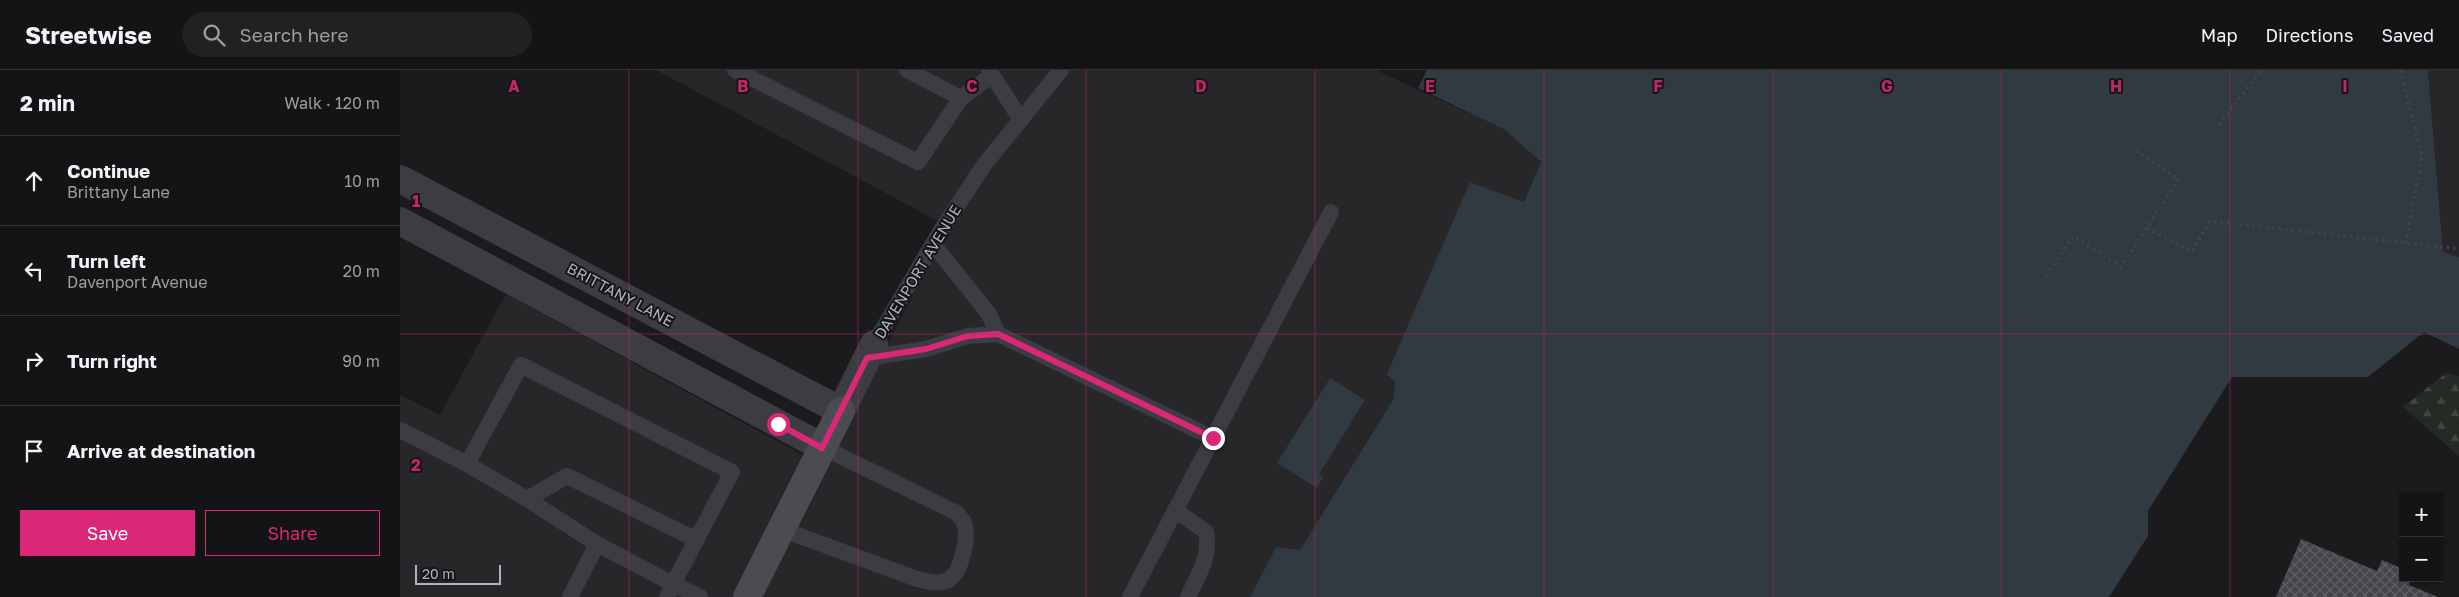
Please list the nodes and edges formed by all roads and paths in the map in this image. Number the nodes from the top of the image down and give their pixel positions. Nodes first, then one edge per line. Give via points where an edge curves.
1 (735, 70) edge
2 (907, 70) edge
3 (1061, 70) edge
4 (2261, 70) edge
5 (2400, 70) edge
6 (990, 73) edge
7 (961, 98) junction
8 (1021, 120) junction
9 (2219, 125) dead end
10 (2136, 152) dead end
11 (400, 180) edge
12 (1331, 212) dead end
13 (400, 221) edge
14 (2147, 228) junction
15 (2406, 243) junction
16 (933, 244) junction
17 (2459, 249) edge
18 (2046, 276) dead end
19 (998, 334) junction
20 (871, 351) junction
21 (841, 411) junction
22 (400, 430) edge
23 (1213, 438) junction
24 (822, 448) junction
25 (467, 464) junction
26 (526, 499) junction
27 (1175, 510) junction
28 (781, 529) junction
29 (697, 540) junction
30 (597, 544) junction
31 (670, 591) edge
32 (570, 597) edge
33 (700, 597) edge
34 (747, 597) edge
35 (1130, 597) edge
36 (1188, 597) edge

1 - 7 lane via 918,162
2 - 7 lane
3 - 8 lane, DAVENPORT AVENUE
4 - 9 path
5 - 15 path via 2422,157
6 - 7 lane
6 - 8 lane
8 - 16 lane, DAVENPORT AVENUE via 984,165
10 - 14 path via 2179,180
11 - 21 street, BRITTANY LANE
12 - 23 lane
13 - 24 street
14 - 15 path via 2192,252 2210,221
14 - 18 path via 2121,267 2073,236
15 - 17 path
16 - 19 lane via 989,314
16 - 20 lane, DAVENPORT AVENUE
19 - 20 lane via 968,336 926,349
19 - 23 lane
20 - 21 street, DAVENPORT AVENUE
21 - 24 street, DAVENPORT AVENUE
22 - 25 lane
23 - 27 lane
24 - 28 street, DAVENPORT AVENUE
24 - 28 lane via 957,513 964,522 966,534 965,548 955,576 933,583 917,579
25 - 26 lane
25 - 29 lane via 521,365 732,472
26 - 29 lane via 567,476
26 - 30 lane
27 - 35 lane
27 - 36 lane via 1206,532 1208,545 1206,558
28 - 34 street, DAVENPORT AVENUE
29 - 31 lane
30 - 31 lane
30 - 32 lane
31 - 33 lane

